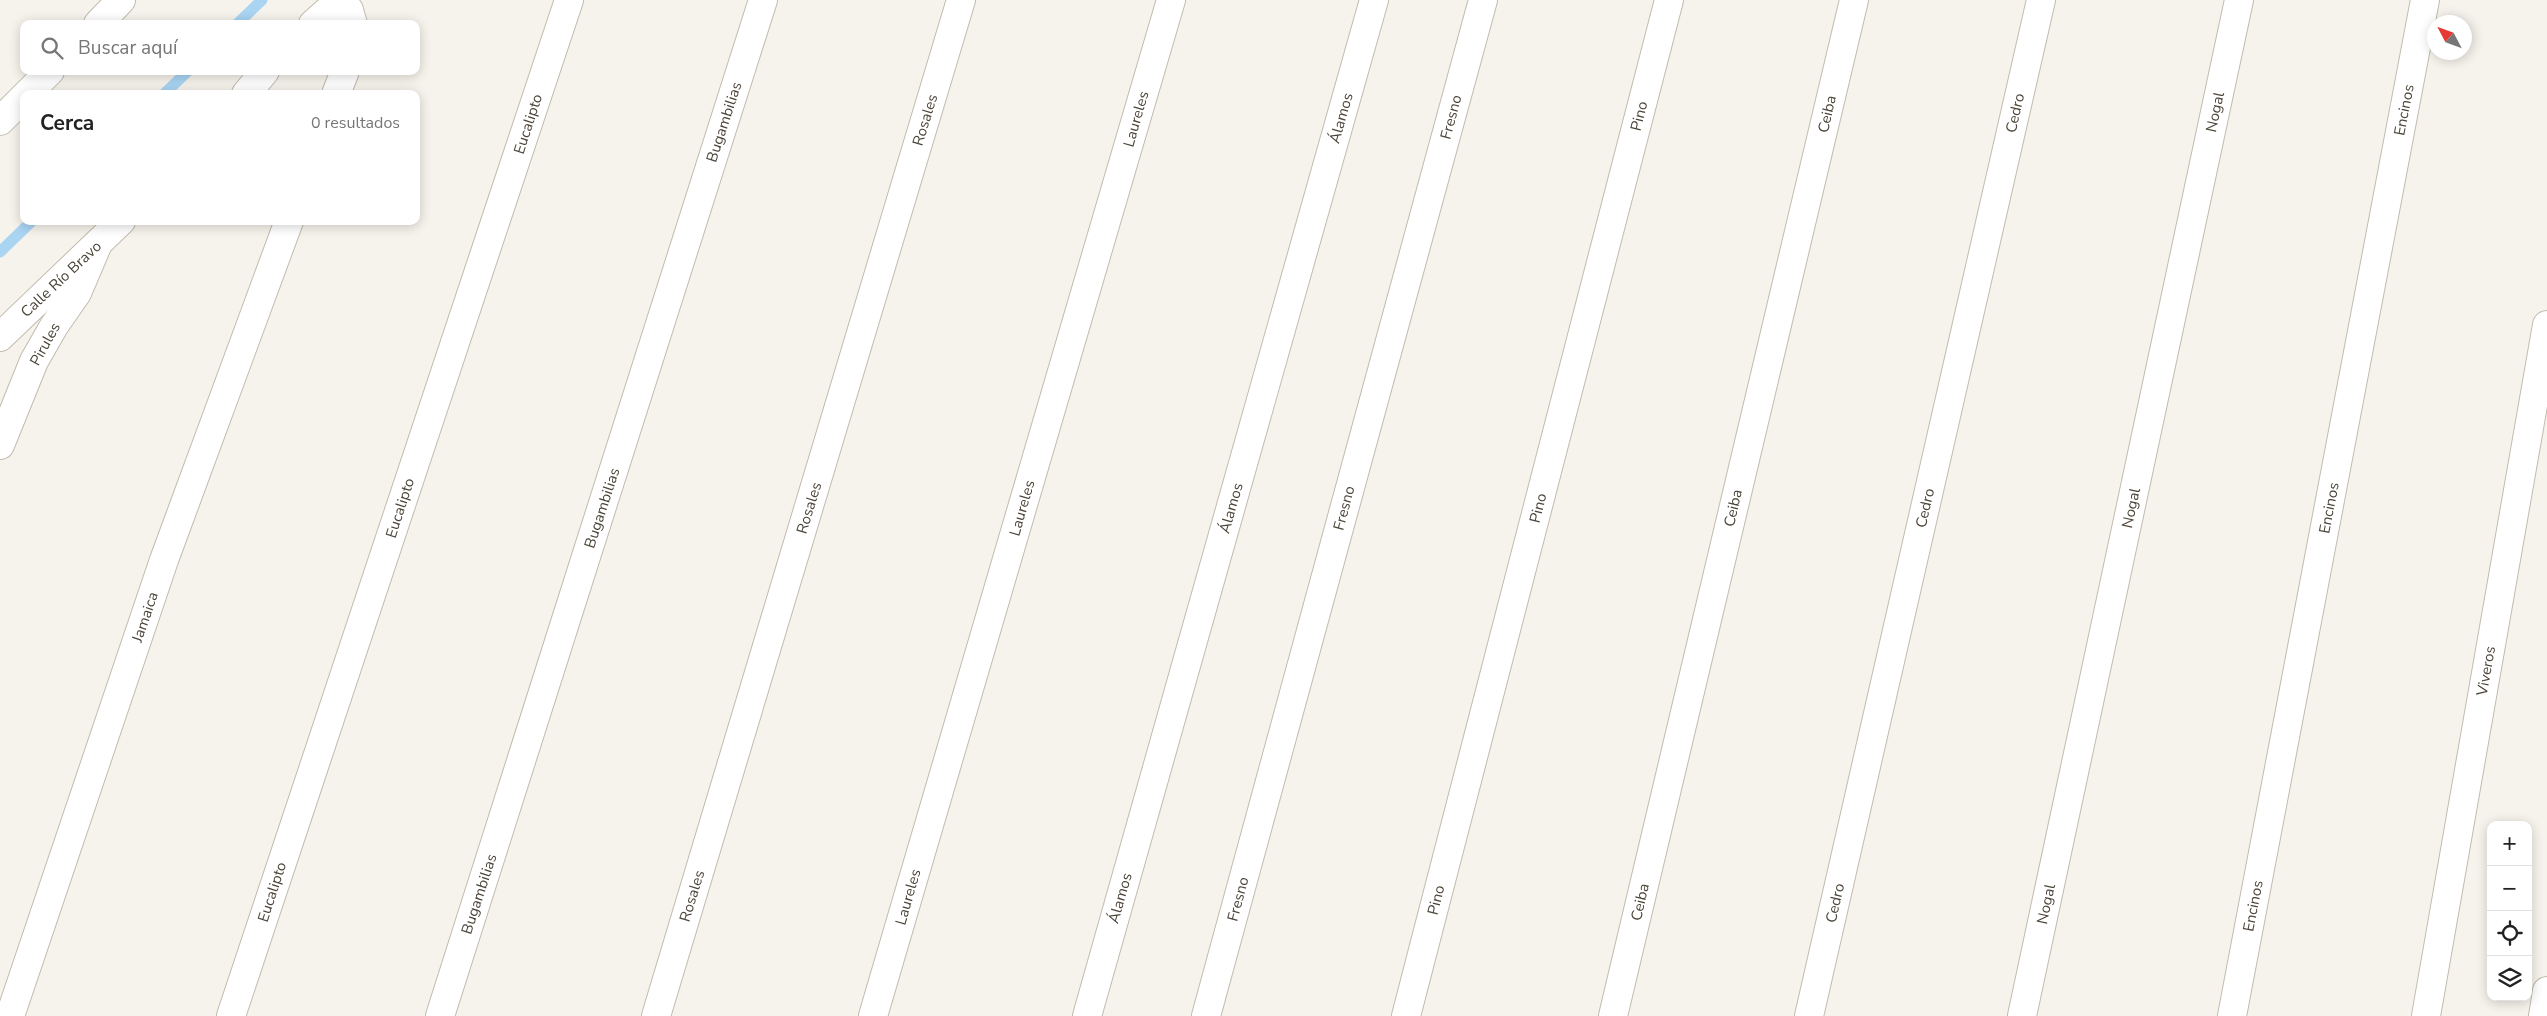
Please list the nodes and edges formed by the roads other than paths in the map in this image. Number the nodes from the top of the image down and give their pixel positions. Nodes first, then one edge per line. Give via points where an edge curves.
1 (121, 0) edge
2 (341, 0) edge
3 (569, 0) edge
4 (763, 0) edge
5 (961, 0) edge
6 (1171, 0) edge
7 (1374, 0) edge
8 (1483, 0) edge
9 (1669, 0) edge
10 (1854, 0) edge
11 (2041, 0) edge
12 (2239, 0) edge
13 (2425, 0) edge
14 (102, 20) edge
15 (318, 20) edge
16 (352, 20) edge
17 (46, 75) edge
18 (262, 75) edge
19 (343, 75) edge
20 (31, 90) edge
21 (249, 90) edge
22 (338, 90) edge
23 (20, 101) edge
24 (0, 121) edge
25 (117, 225) edge
26 (288, 225) edge
27 (97, 246) junction
28 (2547, 325) edge
29 (0, 337) edge
30 (0, 445) edge
31 (2547, 991) edge
32 (10, 1016) edge
33 (231, 1016) edge
34 (440, 1016) edge
35 (656, 1016) edge
36 (873, 1016) edge
37 (1087, 1016) edge
38 (1206, 1016) edge
39 (1406, 1016) edge
40 (1612, 1016) edge
41 (1809, 1016) edge
42 (2022, 1016) edge
43 (2232, 1016) edge
44 (2426, 1016) edge
45 (2543, 1016) edge

1 - 14 street
2 - 15 street
2 - 16 street
3 - 33 street, Eucalipto
4 - 34 street, Bugambilias
5 - 35 street, Rosales
6 - 36 street, Laureles
7 - 37 street, Álamos
8 - 38 street, Fresno
9 - 39 street, Pino
10 - 40 street, Ceiba
11 - 41 street, Cedro
12 - 42 street, Nogal
13 - 43 street, Encinos
17 - 20 street
18 - 21 street
19 - 22 street
23 - 24 street
25 - 27 street, Calle Río Bravo
26 - 32 street, Jamaica via 164,560
27 - 29 street, Calle Río Bravo
27 - 30 street, Pirules via 77,293 34,361
28 - 44 street, Viveros
31 - 45 street

